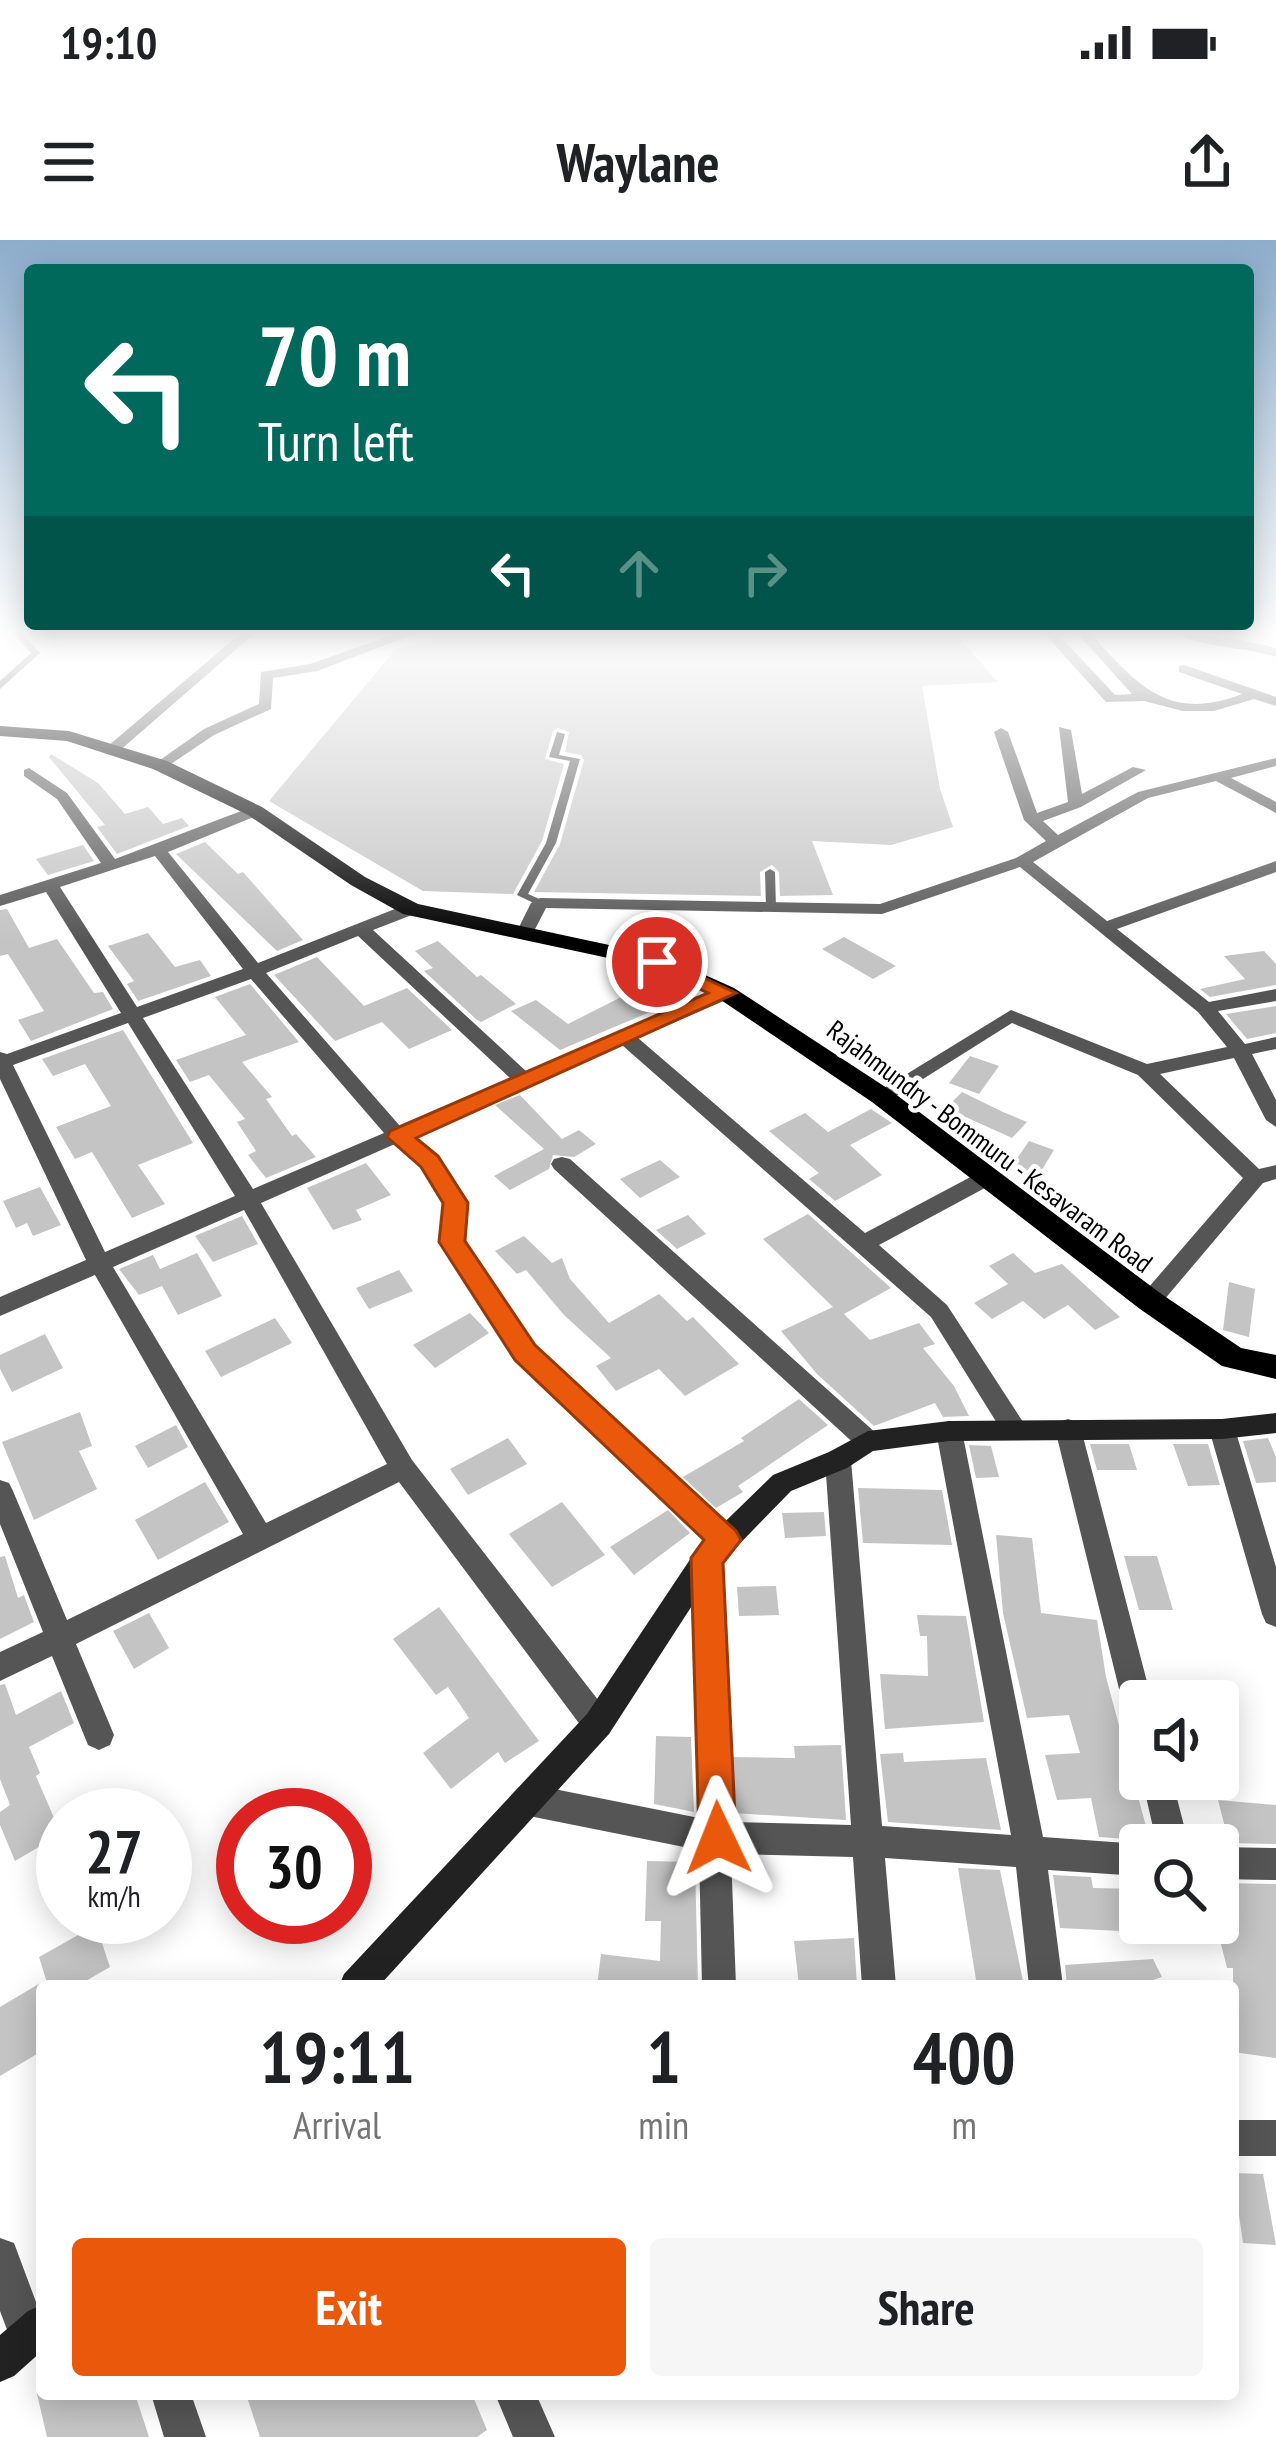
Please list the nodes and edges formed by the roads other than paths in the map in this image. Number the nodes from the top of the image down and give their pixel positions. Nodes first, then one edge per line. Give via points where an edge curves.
1 (62, 736) edge
2 (129, 736) edge
3 (204, 736) edge
4 (560, 736) edge
5 (1002, 736) edge
6 (1065, 736) edge
7 (113, 749) junction
8 (1276, 762) edge
9 (160, 765) junction
10 (1138, 770) dead end
11 (29, 773) dead end
12 (1276, 773) edge
13 (1216, 776) junction
14 (1076, 804) junction
15 (1276, 808) edge
16 (255, 812) junction
17 (1032, 820) junction
18 (1057, 842) junction
19 (158, 850) junction
20 (1022, 861) junction
21 (112, 866) junction
22 (1276, 866) edge
23 (770, 872) dead end
24 (0, 877) edge
25 (51, 886) junction
26 (9, 898) edge
27 (540, 903) junction
28 (771, 908) junction
29 (411, 909) junction
30 (1108, 926) junction
31 (361, 929) junction
32 (526, 932) junction
33 (252, 973) junction
34 (726, 993) junction
35 (1276, 995) edge
36 (1205, 1007) junction
37 (132, 1016) junction
38 (622, 1035) junction
39 (1276, 1043) edge
40 (1240, 1050) junction
41 (1, 1061) edge
42 (1144, 1071) junction
43 (524, 1080) junction
44 (881, 1096) junction
45 (1276, 1120) edge
46 (398, 1137) junction
47 (562, 1164) dead end
48 (1265, 1175) edge
49 (988, 1177) junction
50 (248, 1199) junction
51 (863, 1244) junction
52 (99, 1263) junction
53 (1150, 1301) junction
54 (0, 1306) edge
55 (1276, 1367) edge
56 (1276, 1423) edge
57 (1014, 1429) junction
58 (1068, 1429) junction
59 (1222, 1429) junction
60 (949, 1431) junction
61 (868, 1441) junction
62 (838, 1460) junction
63 (403, 1468) junction
64 (0, 1491) edge
65 (260, 1538) junction
66 (716, 1549) junction
67 (1268, 1565) edge
68 (1276, 1614) edge
69 (59, 1636) junction
70 (0, 1667) edge
71 (1131, 1680) edge
72 (598, 1724) junction
73 (99, 1735) dead end
74 (529, 1800) junction
75 (718, 1838) junction
76 (867, 1841) junction
77 (1030, 1853) junction
78 (1119, 1859) edge
79 (1239, 1863) edge
80 (1276, 1864) edge
81 (362, 1980) edge
82 (719, 1980) edge
83 (879, 1980) edge
84 (1045, 1980) edge
85 (1239, 2138) edge
86 (1276, 2138) edge
87 (0, 2257) edge
88 (24, 2342) edge
89 (173, 2400) edge
90 (518, 2400) edge
91 (185, 2437) edge
92 (534, 2437) edge

1 - 7 main road, Rajahmundry - Bommuru - Kesavaram Road
2 - 7 street
3 - 9 street
4 - 27 lane via 554,757 575,760 551,843 522,895
5 - 17 street
6 - 14 street
7 - 9 main road, Rajahmundry - Bommuru - Kesavaram Road
8 - 13 street
9 - 16 main road, Rajahmundry - Bommuru - Kesavaram Road
10 - 14 street
11 - 21 street via 62,796
12 - 13 street
13 - 15 street
13 - 18 street via 1143,795
14 - 17 street
16 - 19 street
16 - 29 main road, Rajahmundry - Bommuru - Kesavaram Road
17 - 18 street
18 - 20 street
19 - 21 street
19 - 33 street
20 - 28 street via 882,909
20 - 30 street
21 - 25 street
22 - 30 street
23 - 28 lane
24 - 26 street
25 - 26 street
25 - 37 street
27 - 28 street
27 - 32 street
29 - 31 street
29 - 32 main road, Rajahmundry - Bommuru - Kesavaram Road
30 - 36 street
31 - 33 street
31 - 43 street
32 - 34 main road, Rajahmundry - Bommuru - Kesavaram Road via 657,962
33 - 37 street
33 - 46 street
34 - 38 street
34 - 44 main road, Rajahmundry - Bommuru - Kesavaram Road
35 - 36 street
36 - 40 street
37 - 41 street
37 - 50 street
38 - 43 street
38 - 51 street
39 - 40 street
40 - 42 street
40 - 45 street
41 - 52 street
42 - 44 street via 1011,1016
42 - 48 street
43 - 46 street
44 - 49 main road, Rajahmundry - Bommuru - Kesavaram Road
46 - 50 street
46 - 66 street via 430,1161 455,1203 452,1242 525,1353
47 - 61 street
48 - 53 street
49 - 51 street
49 - 53 main road, Rajahmundry - Bommuru - Kesavaram Road
50 - 52 street
50 - 63 street
51 - 57 street via 939,1311
52 - 54 street
52 - 65 street
53 - 55 main road, Rajahmundry - Bommuru - Kesavaram Road via 1233,1358
56 - 59 main road
57 - 58 main road
57 - 60 main road
58 - 59 main road
58 - 71 street
59 - 67 street
60 - 61 main road
60 - 77 street
61 - 62 main road
62 - 66 main road via 782,1483
62 - 76 street
63 - 65 street
63 - 72 street
64 - 69 street
65 - 69 street
66 - 72 main road
66 - 75 street
67 - 68 street
69 - 70 street
69 - 73 street
72 - 74 main road
74 - 75 street
74 - 81 main road
75 - 76 street
75 - 82 street
76 - 77 street
76 - 83 street
77 - 78 street
77 - 84 street
79 - 80 street
85 - 86 street
87 - 88 street
89 - 91 street
90 - 92 street

